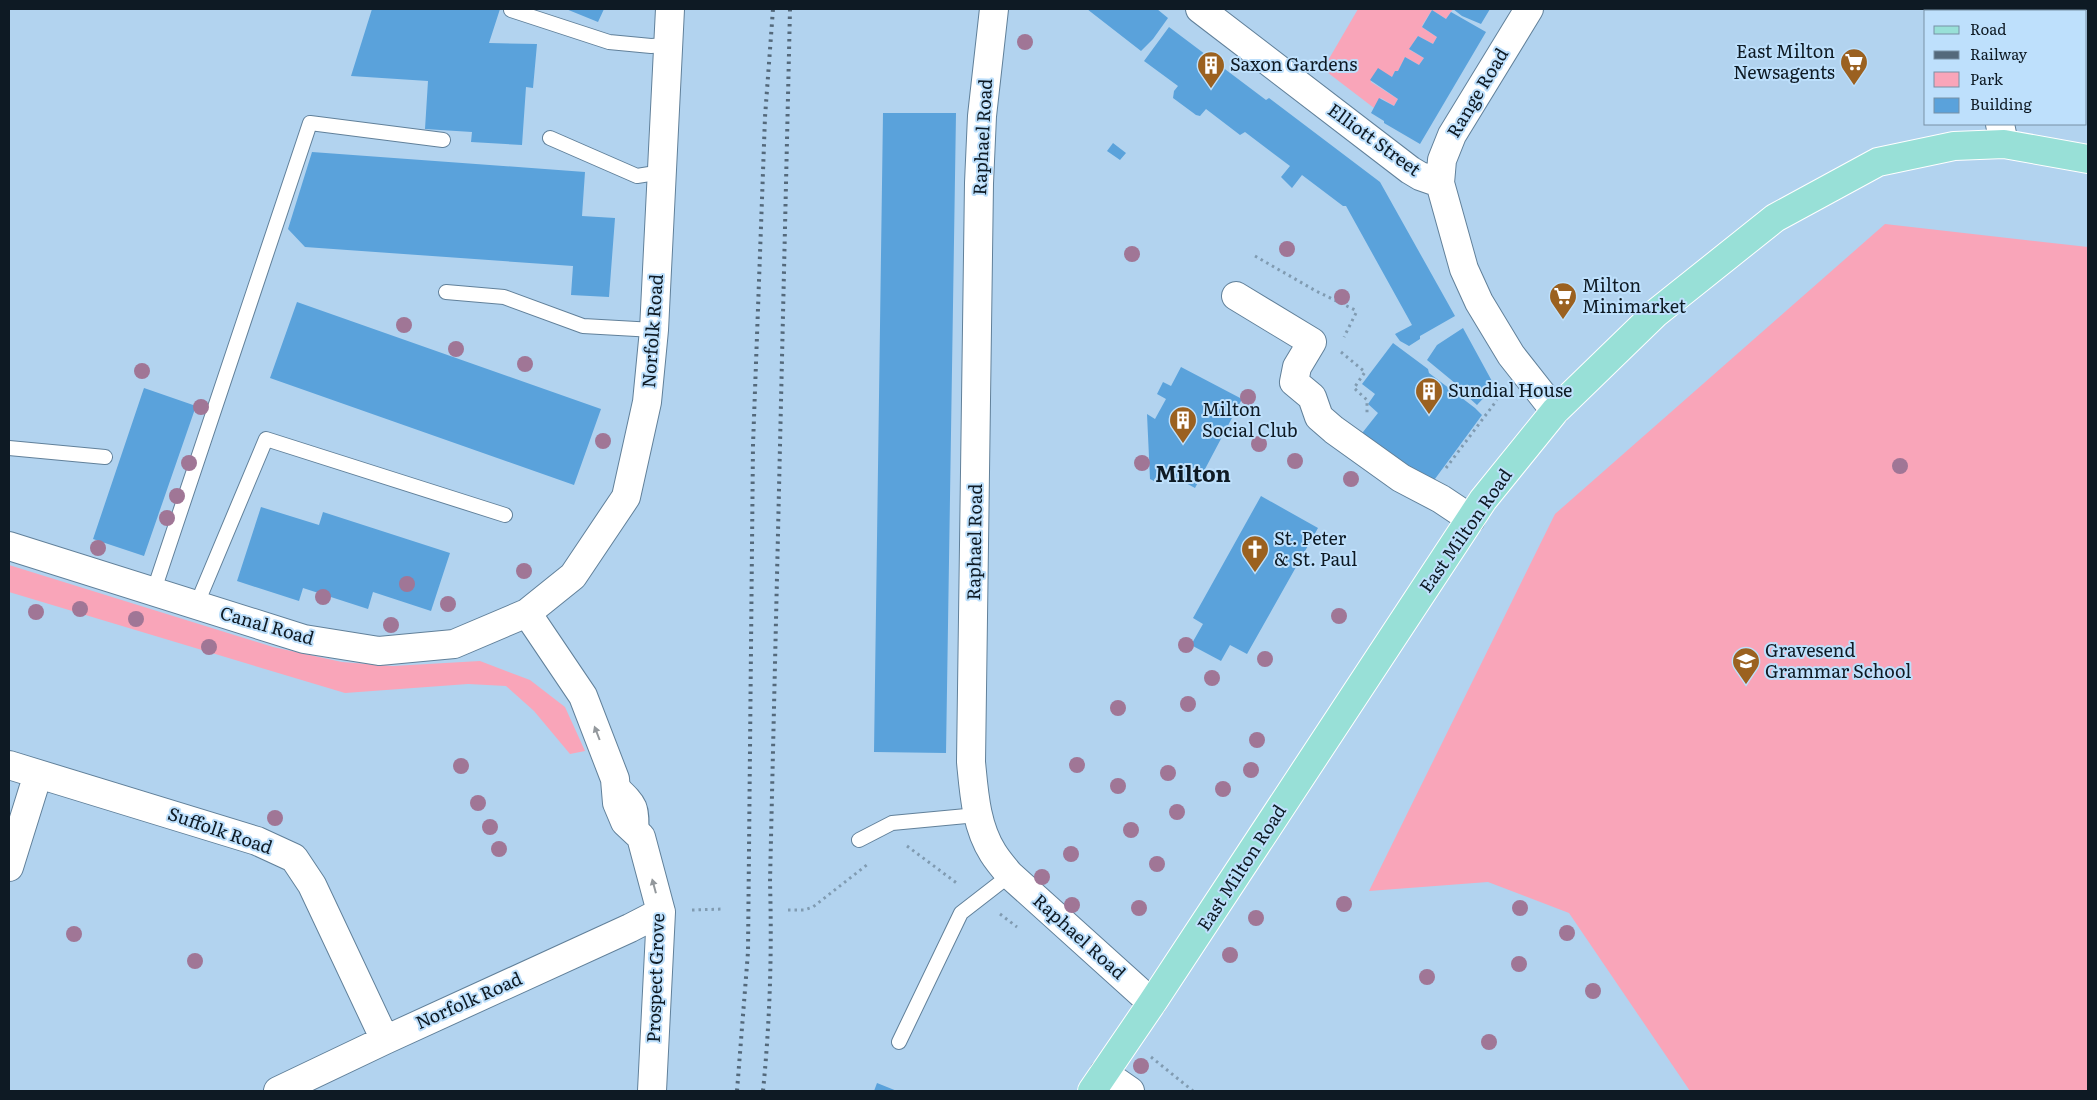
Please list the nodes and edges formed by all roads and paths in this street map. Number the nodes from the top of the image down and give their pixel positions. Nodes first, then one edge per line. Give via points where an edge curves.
1 (670, 9) edge
2 (994, 9) edge
3 (1200, 9) edge
4 (1529, 9) edge
5 (511, 10) edge
6 (668, 45) junction
7 (2002, 134) edge
8 (550, 138) dead end
9 (443, 140) dead end
10 (2088, 159) edge
11 (662, 172) junction
12 (1440, 183) junction
13 (446, 292) dead end
14 (1236, 296) dead end
15 (654, 330) junction
16 (1497, 400) dead end
17 (1555, 411) junction
18 (9, 448) edge
19 (105, 457) dead end
20 (1430, 493) junction
21 (506, 515) dead end
22 (1471, 519) junction
23 (9, 546) edge
24 (153, 593) junction
25 (196, 606) junction
26 (527, 613) junction
27 (9, 764) edge
28 (38, 774) junction
29 (977, 815) junction
30 (859, 840) dead end
31 (902, 842) dead end
32 (9, 867) edge
33 (1010, 875) junction
34 (830, 894) dead end
35 (979, 899) junction
36 (788, 910) dead end
37 (661, 912) junction
38 (1018, 927) dead end
39 (1152, 1004) junction
40 (385, 1040) junction
41 (899, 1042) dead end
42 (1148, 1054) dead end
43 (1098, 1082) edge
44 (278, 1091) edge
45 (652, 1091) edge
46 (1130, 1091) edge
47 (1193, 1091) edge

1 - 6 street, Norfolk Road
2 - 29 street, Raphael Road via 982,116 979,183 971,762
3 - 12 street, Elliott Street via 1410,170
4 - 12 street, Range Road via 1452,135 1442,160
5 - 6 lane via 609,42
6 - 11 street, Norfolk Road
7 - 10 main road, East Milton Road
7 - 17 main road, East Milton Road via 1878,162 1775,218 1656,313
8 - 11 lane via 637,176
9 - 24 lane via 310,124
11 - 15 street, Norfolk Road
12 - 17 street, Elliott Street via 1464,269 1479,302 1511,355
13 - 15 lane via 504,296 583,326
14 - 20 street via 1312,342 1297,367 1294,382 1312,398 1319,417 1401,478
15 - 26 street, Norfolk Road via 647,402 626,497 573,576
16 - 20 path
17 - 22 main road, East Milton Road
18 - 19 lane
20 - 22 street
21 - 25 lane via 266,439
22 - 39 main road, East Milton Road
23 - 24 street, Canal Road
24 - 25 street, Canal Road
25 - 26 street, Canal Road via 304,639 379,651 454,644
37 -> 26 street, Prospect Grove via 641,837 625,822 617,803 615,779 583,696
27 - 28 street, Suffolk Road
28 - 32 street
28 - 40 street, Suffolk Road via 257,841 294,858 312,885
29 - 30 lane via 892,823
29 - 33 street, Raphael Road via 992,852
31 - 35 path
33 - 35 lane
33 - 39 street, Raphael Road
34 - 36 path via 811,908
35 - 38 path
35 - 41 lane via 961,913
37 - 40 street, Norfolk Road
37 - 45 street, Prospect Grove
39 - 43 main road, East Milton Road
40 - 44 street, Norfolk Road
42 - 47 path
43 - 46 street

